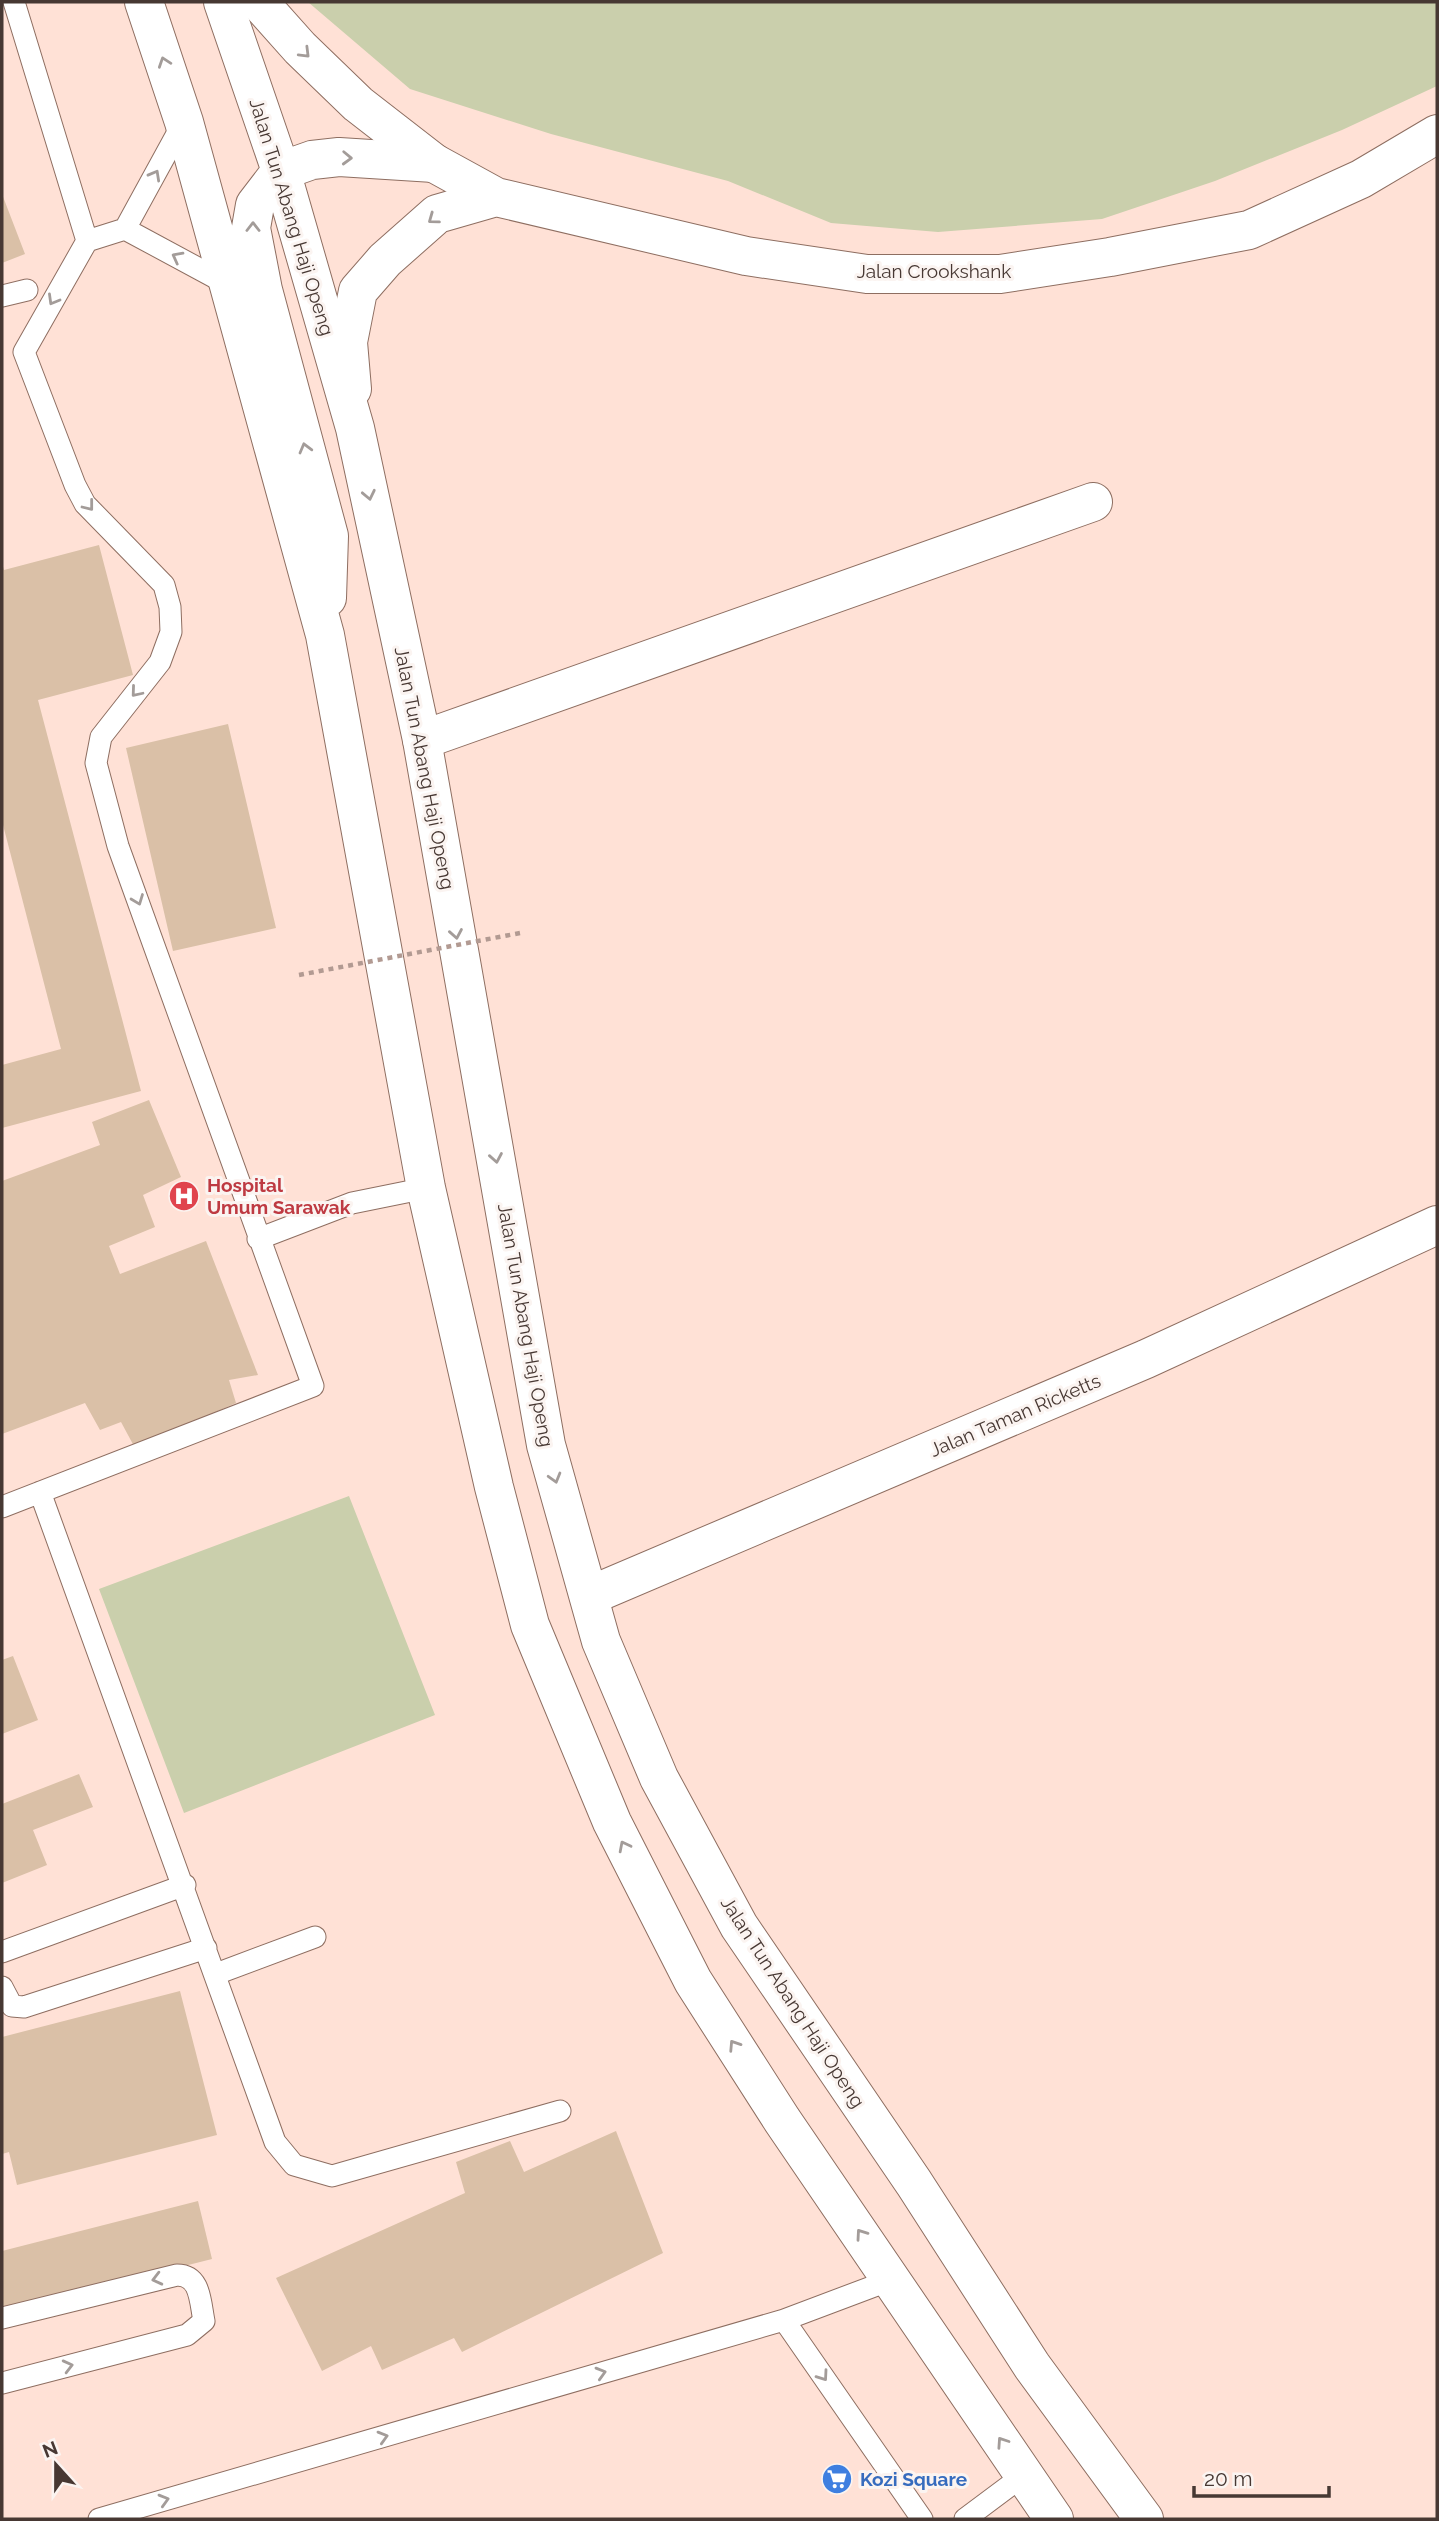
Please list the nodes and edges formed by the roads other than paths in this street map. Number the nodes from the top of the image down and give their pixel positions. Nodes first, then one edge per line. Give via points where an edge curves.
1 (14, 2) edge
2 (144, 2) edge
3 (223, 2) edge
4 (259, 2) edge
5 (184, 122) junction
6 (1437, 134) edge
7 (434, 163) junction
8 (281, 171) junction
9 (496, 197) junction
10 (125, 229) junction
11 (87, 241) junction
12 (229, 285) junction
13 (27, 290) dead end
14 (2, 296) edge
15 (355, 428) junction
16 (1093, 502) dead end
17 (325, 635) junction
18 (422, 740) junction
19 (426, 1188) junction
20 (1437, 1225) edge
21 (258, 1239) junction
22 (40, 1492) junction
23 (2, 1507) edge
24 (589, 1596) junction
25 (185, 1885) junction
26 (314, 1937) dead end
27 (206, 1948) junction
28 (2, 1952) edge
29 (216, 1974) junction
30 (2, 1987) edge
31 (561, 2110) dead end
32 (893, 2279) junction
33 (2, 2318) edge
34 (784, 2320) junction
35 (2, 2383) edge
36 (1024, 2475) junction
37 (99, 2519) edge
38 (922, 2519) edge
39 (965, 2519) edge
40 (1054, 2519) edge
41 (1144, 2519) edge

1 - 11 lane
5 -> 2 main road
3 - 8 main road, Jalan Tun Abang Haji Openg
4 -> 7 main road via 358,103
10 -> 5 lane
5 - 12 main road
6 - 9 main road, Jalan Crookshank via 1361,179 1249,230 1000,274 867,274 746,256
8 -> 7 main road via 339,157
7 - 9 main road
8 - 15 main road, Jalan Tun Abang Haji Openg
17 -> 8 main road via 329,536 263,290 251,228 255,205
9 -> 15 main road via 437,214 358,291 348,342
10 - 11 lane
12 -> 10 lane
11 -> 21 lane via 24,352 85,504 164,585 170,607 171,632 160,662 101,737 96,763 118,846
12 - 17 main road
13 - 14 lane
15 -> 18 main road, Jalan Tun Abang Haji Openg
16 - 18 main road
17 - 19 main road
18 -> 24 main road, Jalan Tun Abang Haji Openg via 546,1445
19 - 21 lane via 352,1203
32 -> 19 main road via 782,2120 693,1981 612,1822 530,1625
20 - 24 main road, Jalan Taman Ricketts via 1146,1359
21 - 22 lane via 313,1386
22 - 23 lane
22 - 25 lane
24 - 41 main road, Jalan Tun Abang Haji Openg via 601,1641 659,1778 739,1926 1032,2366
25 - 27 lane
25 - 28 lane
26 - 29 lane
27 - 29 lane
27 - 30 lane via 24,2007 12,2006
29 - 31 lane via 275,2142 294,2165 332,2176
32 - 34 lane
36 -> 32 main road
35 -> 33 lane via 187,2335 204,2322 196,2282 186,2275
37 -> 34 lane
34 -> 38 lane
36 - 39 lane
36 - 40 main road

